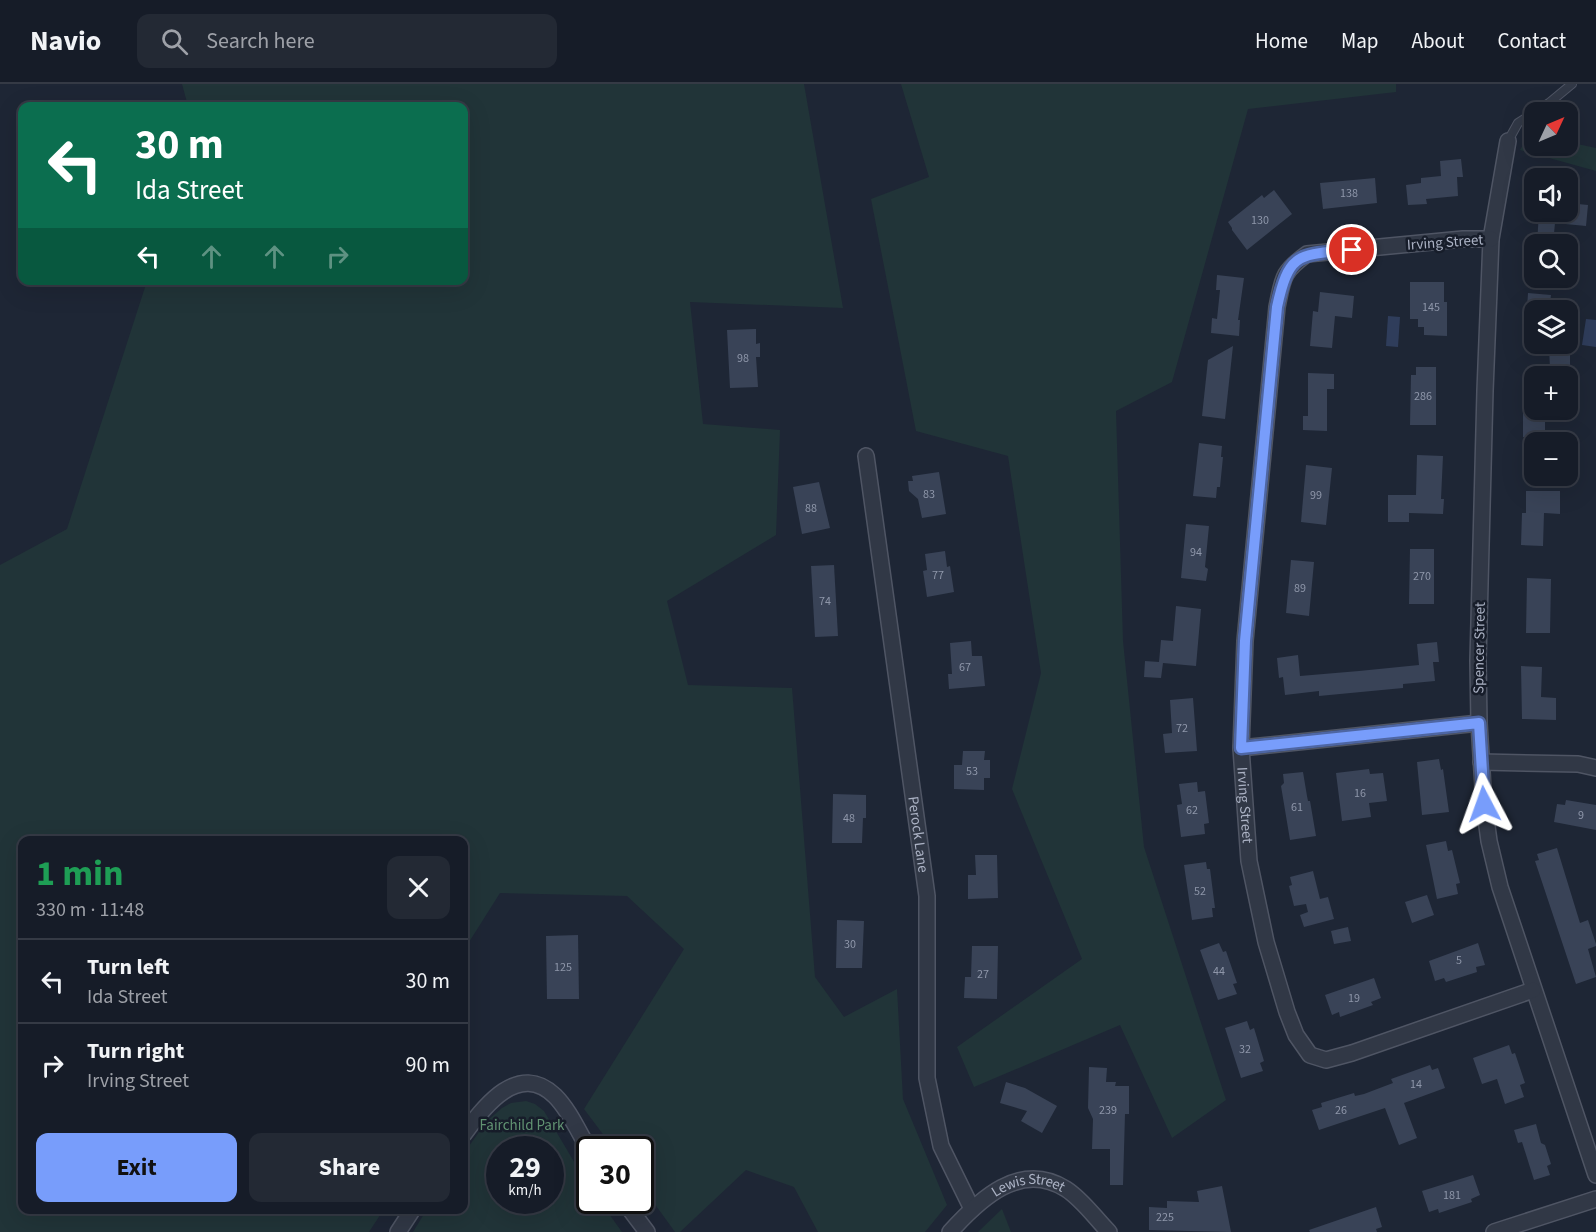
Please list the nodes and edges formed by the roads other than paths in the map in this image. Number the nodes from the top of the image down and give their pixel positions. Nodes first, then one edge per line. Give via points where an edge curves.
1 (1572, 84) edge
2 (1508, 141) joint
3 (1491, 239) junction
4 (866, 456) dead end
5 (1479, 723) junction
6 (1241, 748) junction
7 (1481, 762) junction
8 (1596, 768) edge
9 (1533, 990) junction
10 (468, 1129) edge
11 (581, 1136) edge
12 (1596, 1175) edge
13 (1596, 1199) edge
14 (972, 1209) junction
15 (410, 1214) edge
16 (634, 1214) edge
17 (398, 1232) edge
18 (647, 1232) edge
19 (950, 1232) edge
20 (1109, 1232) edge
21 (1494, 1232) edge

1 - 2 lane via 1518,123
2 - 3 street, Spencer Street
3 - 5 street, Spencer Street
3 - 6 street, Irving Street via 1307,254 1289,267 1282,281 1245,641
4 - 14 street, Perock Lane via 927,896 927,1078 940,1146
5 - 6 street
5 - 7 street, Spencer Street
6 - 9 street, Irving Street via 1249,861 1266,942 1290,1020 1310,1055 1326,1059 1352,1053
7 - 8 street via 1578,764
7 - 9 street, Spencer Street via 1492,853
9 - 12 street, Spencer Street
10 - 11 street via 496,1095 522,1084 546,1089 560,1102
13 - 21 street
14 - 19 street, Lewis Street
14 - 20 street, Lewis Street via 986,1197 1022,1180 1047,1181 1067,1190
15 - 17 street
16 - 18 street

